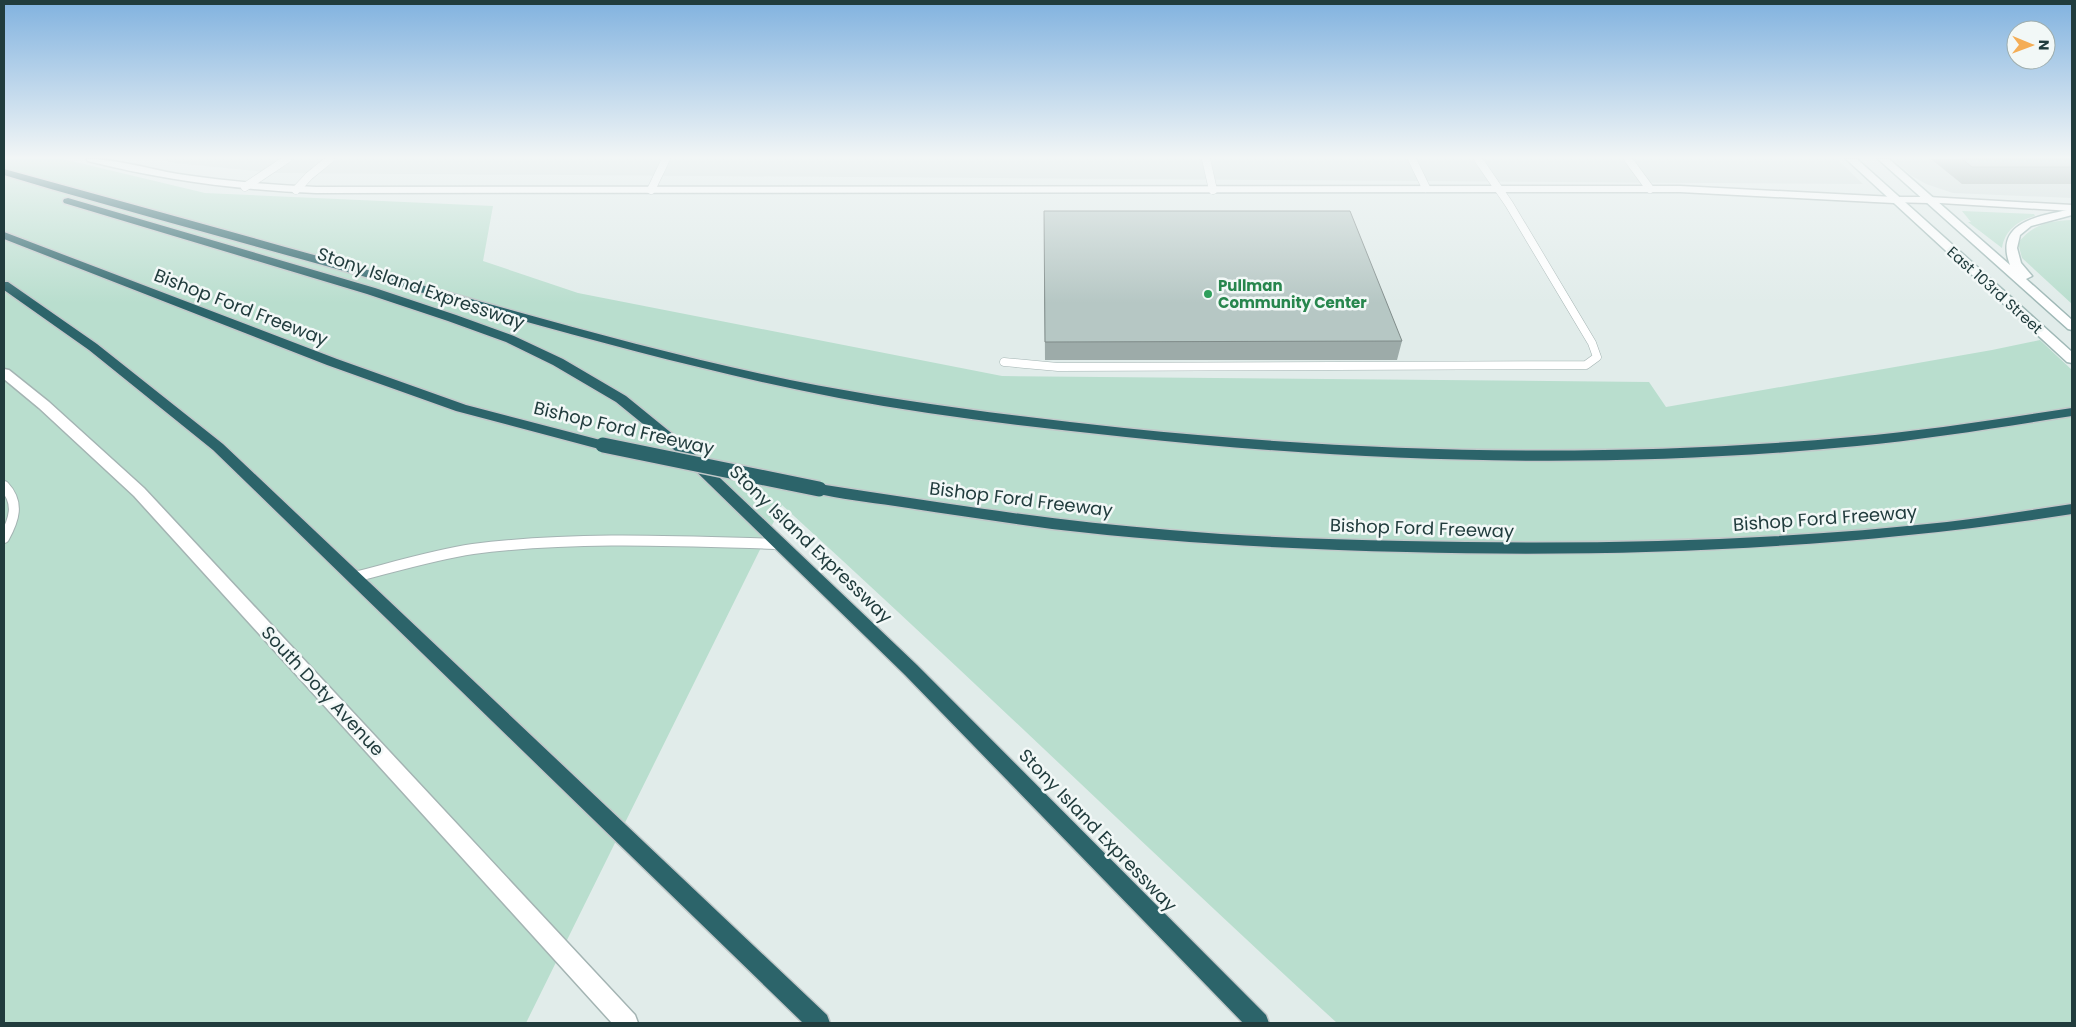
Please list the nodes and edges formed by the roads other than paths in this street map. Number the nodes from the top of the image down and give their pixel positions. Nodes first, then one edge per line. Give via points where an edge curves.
1 (88, 207) edge
2 (130, 207) edge
3 (1511, 207) edge
4 (1902, 207) edge
5 (1936, 207) edge
6 (2053, 207) edge
7 (2072, 208) edge
8 (2072, 212) edge
9 (4, 235) edge
10 (4, 285) edge
11 (2071, 324) edge
12 (2072, 359) edge
13 (1004, 362) dead end
14 (4, 373) edge
15 (2072, 412) edge
16 (4, 486) edge
17 (2072, 509) edge
18 (4, 538) edge
19 (780, 544) junction
20 (355, 577) junction
21 (628, 1023) edge
22 (819, 1023) edge
23 (1258, 1023) edge

1 - 19 highway, Stony Island Expressway via 371,291 510,339 558,362 621,399 675,443
2 - 15 highway via 699,365 839,394 960,414 1168,438 1299,449 1415,453 1552,455 1721,451 1933,433
3 - 13 lane via 1592,343 1597,357 1586,365 1058,367
4 - 12 street, East 103rd Street
5 - 11 street, East 103rd Street
6 - 7 street
8 - 11 street via 2027,224 2015,234 2011,248 2015,264
9 - 17 highway, Bishop Ford Freeway, bridge via 332,362 461,408 603,445 819,489 949,510 1103,530 1284,543 1507,550 1659,548 1790,540 1948,527
10 - 20 highway via 93,347 218,447
14 - 21 street, South Doty Avenue via 139,492
16 - 18 lane via 10,491 16,511
19 - 20 lane via 616,540 507,546 428,557
19 - 23 highway, Stony Island Expressway via 911,670
20 - 22 highway

